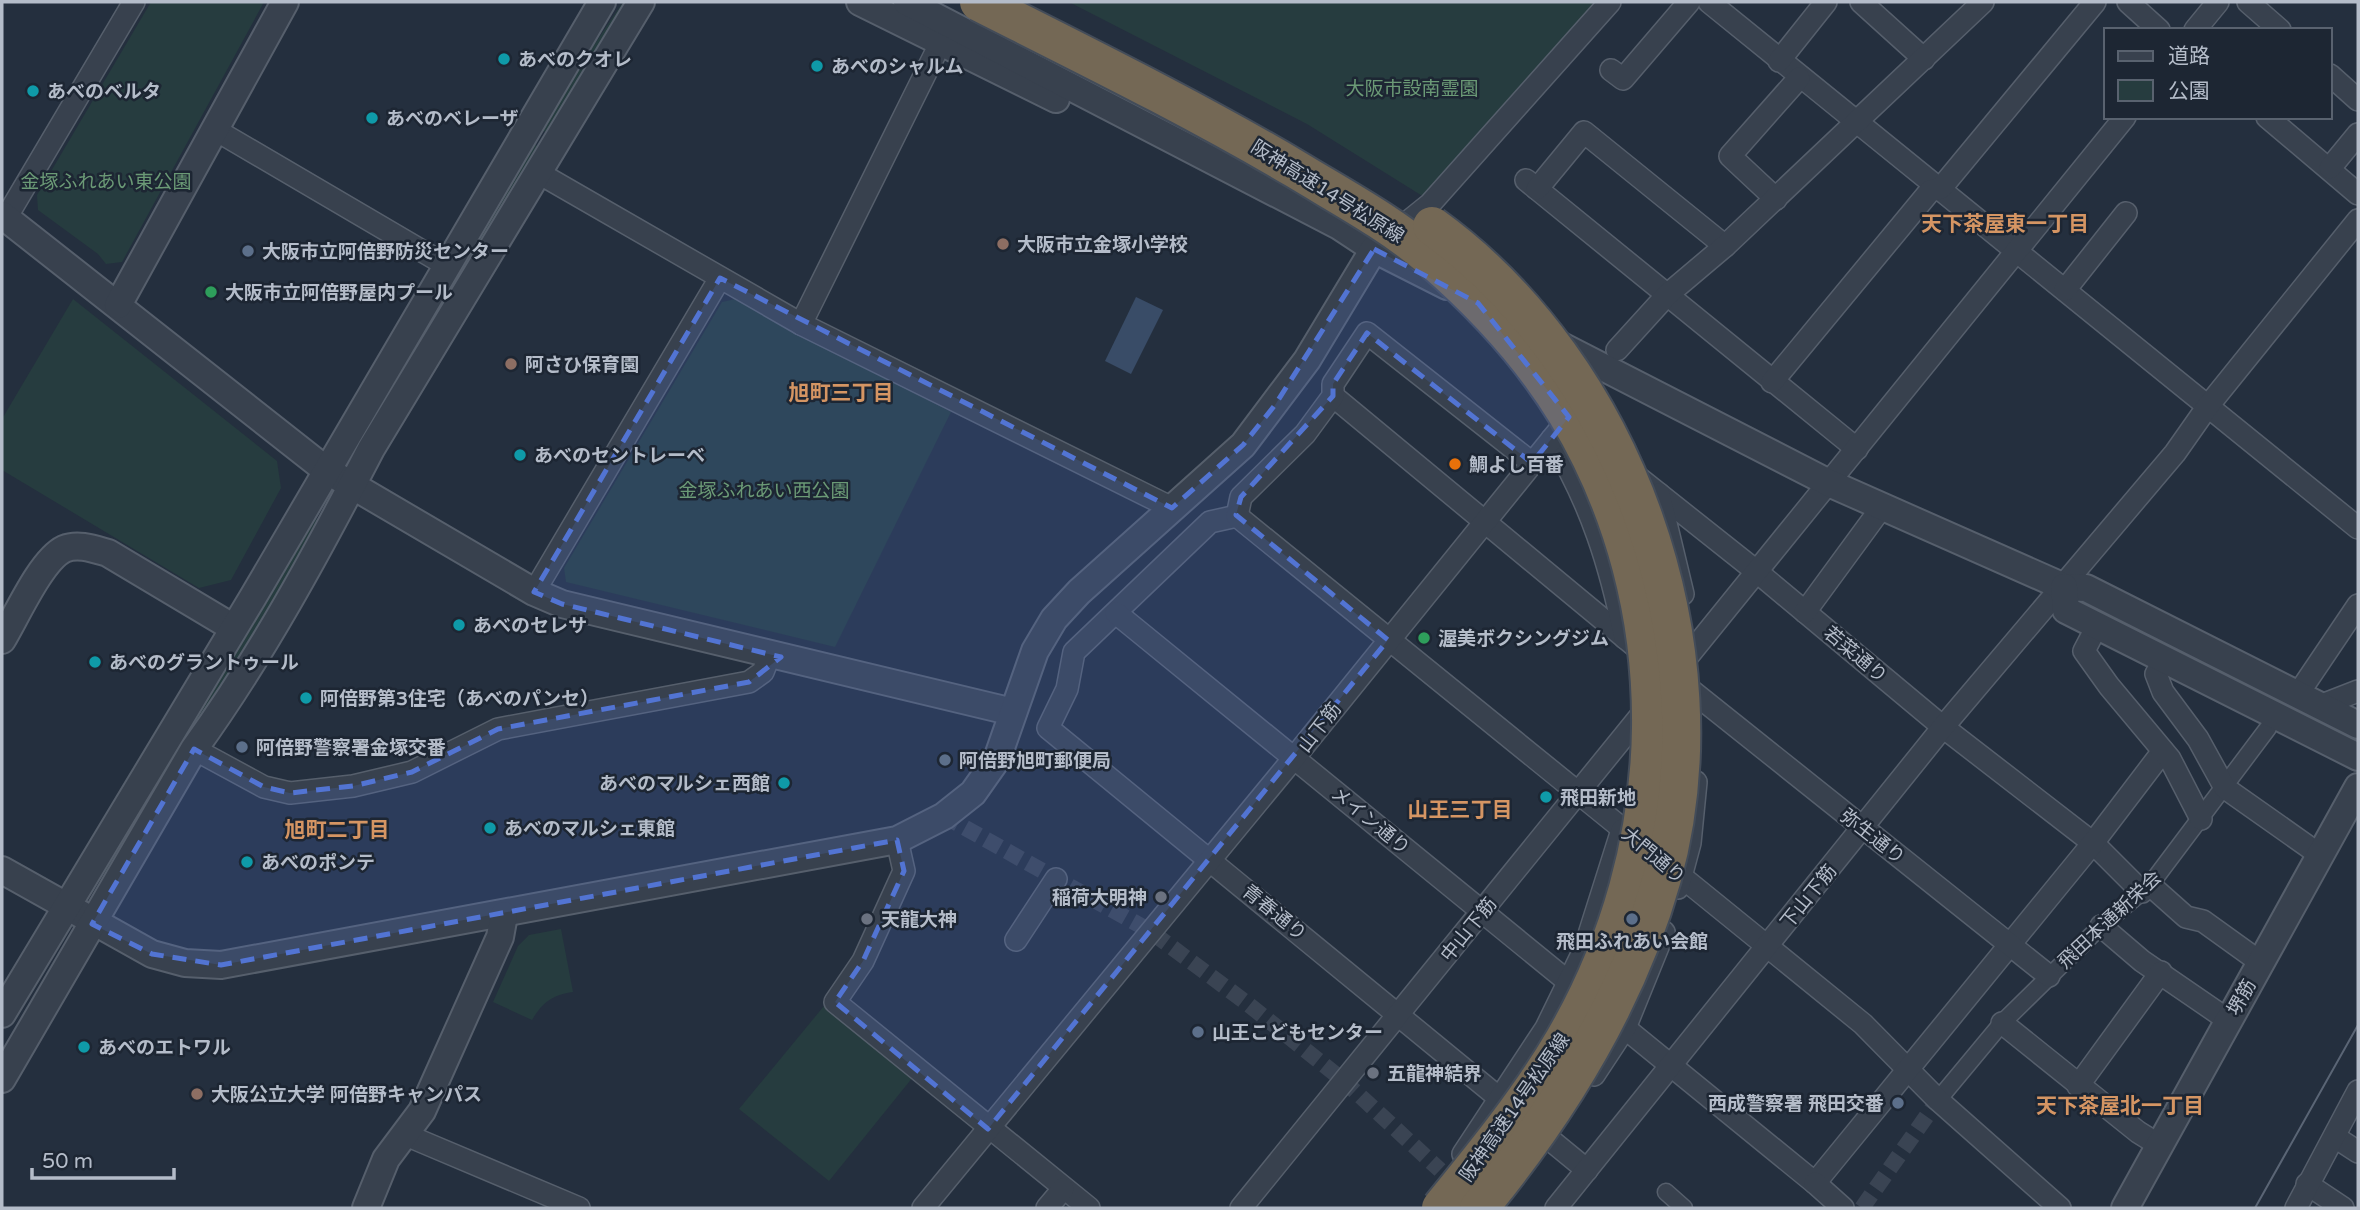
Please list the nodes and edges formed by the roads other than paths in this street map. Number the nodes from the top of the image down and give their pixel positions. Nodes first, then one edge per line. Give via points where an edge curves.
1 (134, 2) edge
2 (285, 2) edge
3 (602, 2) edge
4 (641, 2) edge
5 (860, 2) edge
6 (907, 2) edge
7 (979, 2) edge
8 (1035, 2) edge
9 (1610, 2) edge
10 (1689, 2) edge
11 (1826, 2) edge
12 (1861, 2) edge
13 (1983, 2) edge
14 (2095, 2) edge
15 (2128, 2) edge
16 (2218, 2) edge
17 (2248, 2) edge
18 (1714, 4) edge
19 (2157, 28) edge
20 (2197, 28) edge
21 (2278, 28) edge
22 (941, 42) junction
23 (1924, 59) junction
24 (1779, 61) junction
25 (1611, 70) dead end
26 (2332, 77) edge
27 (1799, 78) junction
28 (2358, 100) edge
29 (2123, 119) edge
30 (2269, 119) edge
31 (1857, 124) junction
32 (214, 129) junction
33 (2358, 134) edge
34 (2330, 168) junction
35 (537, 172) junction
36 (1941, 188) junction
37 (2358, 194) edge
38 (1776, 199) junction
39 (2126, 213) dead end
40 (4, 216) edge
41 (2358, 220) edge
42 (1725, 246) junction
43 (1374, 249) junction
44 (2017, 251) junction
45 (446, 265) junction
46 (720, 278) junction
47 (2065, 290) junction
48 (1667, 295) junction
49 (118, 305) junction
50 (802, 324) junction
51 (1617, 350) dead end
52 (1772, 382) junction
53 (1591, 388) dead end
54 (1333, 396) junction
55 (2208, 406) junction
56 (1559, 431) junction
57 (1857, 449) junction
58 (1532, 463) junction
59 (326, 470) junction
60 (1829, 483) junction
61 (352, 487) junction
62 (1659, 494) junction
63 (1882, 507) junction
64 (1172, 508) junction
65 (1237, 516) junction
66 (1486, 520) junction
67 (2358, 528) edge
68 (1756, 571) junction
69 (2064, 587) junction
70 (534, 592) junction
71 (2357, 607) edge
72 (1805, 611) junction
73 (1116, 613) junction
74 (2097, 626) junction
75 (232, 627) junction
76 (1626, 638) junction
77 (2, 640) edge
78 (1388, 640) junction
79 (1694, 648) junction
80 (770, 654) junction
81 (2165, 659) junction
82 (1672, 676) junction
83 (2358, 691) edge
84 (2298, 694) junction
85 (1697, 696) junction
86 (2322, 705) junction
87 (1013, 712) junction
88 (2358, 724) edge
89 (1943, 727) junction
90 (2268, 728) dead end
91 (194, 749) junction
92 (2163, 751) junction
93 (2358, 757) edge
94 (1294, 758) junction
95 (2358, 787) edge
96 (2225, 788) junction
97 (1578, 794) junction
98 (2201, 819) junction
99 (1622, 828) junction
100 (1863, 828) junction
101 (897, 840) junction
102 (2093, 843) junction
103 (2320, 855) junction
104 (1210, 860) junction
105 (2, 870) edge
106 (1056, 878) dead end
107 (1681, 878) junction
108 (2146, 888) junction
109 (65, 907) junction
110 (1482, 911) junction
111 (503, 915) junction
112 (92, 924) junction
113 (2101, 926) junction
114 (1017, 940) dead end
115 (2011, 944) junction
116 (1767, 946) junction
117 (2260, 962) junction
118 (2161, 972) junction
119 (2049, 976) junction
120 (1569, 982) junction
121 (2, 1014) edge
122 (1399, 1014) junction
123 (2228, 1020) junction
124 (2001, 1023) junction
125 (1625, 1028) junction
126 (1670, 1066) junction
127 (1906, 1070) junction
128 (2, 1079) edge
129 (2078, 1086) junction
130 (2358, 1091) edge
131 (1500, 1098) junction
132 (1938, 1100) junction
133 (988, 1129) junction
134 (406, 1135) junction
135 (2335, 1137) junction
136 (1552, 1140) junction
137 (2159, 1145) junction
138 (2358, 1152) edge
139 (1587, 1170) junction
140 (1815, 1183) junction
141 (2307, 1184) junction
142 (1063, 1189) junction
143 (1666, 1192) dead end
144 (1464, 1202) edge
145 (366, 1208) edge
146 (579, 1208) edge
147 (923, 1208) edge
148 (1046, 1208) edge
149 (1089, 1208) edge
150 (1241, 1208) edge
151 (1422, 1208) edge
152 (1497, 1208) edge
153 (1556, 1208) edge
154 (1684, 1208) edge
155 (1843, 1208) edge
156 (2060, 1208) edge
157 (2125, 1208) edge
158 (2296, 1208) edge
159 (2343, 1208) edge

1 - 40 street
2 - 32 street
3 - 45 street
4 - 35 street
5 - 22 street
6 - 43 street via 1339,226
7 - 144 highway, 阪神高速14号松原線, bridge via 1227,129 1378,218 1430,257 1483,308 1545,381 1591,458 1615,518 1644,626 1651,690 1649,795 1634,868 1605,952 1564,1041 1494,1142
8 - 144 highway, 阪神高速14号松原線, bridge via 1238,106 1393,198 1444,235 1497,282 1566,363 1614,447 1641,512 1671,619 1680,690 1677,799 1662,877 1632,963 1586,1054 1519,1160
9 - 43 street via 1430,204
10 - 25 street via 1622,79
11 - 24 street
12 - 23 street
13 - 23 street
14 - 36 street
15 - 19 street
16 - 20 street
17 - 21 street
18 - 24 street
22 - 43 street via 1334,237
22 - 50 street
23 - 31 street
24 - 27 street
26 - 28 street
27 - 31 street
27 - 38 street via 1730,156
29 - 44 street, 中山下筋
30 - 34 street
31 - 36 street
31 - 38 street
32 - 45 street
32 - 49 street
33 - 34 street
34 - 37 street
35 - 46 street
35 - 61 street
36 - 44 street
36 - 52 street via 1930,191
38 - 42 street
39 - 47 street
40 - 49 street
41 - 55 street, 下山下筋
42 - 48 street
42 - 48 street via 1584,132 1532,185
43 - 60 street
43 - 64 street via 1275,405 1243,445
44 - 47 street
44 - 57 street, 中山下筋
45 - 59 street
46 - 50 street
46 - 70 street
47 - 55 street
48 - 51 street
48 - 52 street
49 - 59 street
50 - 64 street
52 - 57 street
53 - 56 street, 山下筋
54 - 58 street via 1333,384 1367,333
54 - 65 street via 1305,434 1241,497
54 - 66 street, 弥生通り
55 - 67 street
55 - 69 street, 下山下筋
56 - 58 street, 山下筋
56 - 62 street, 若菜通り
56 - 76 street via 1600,536
57 - 60 street, 中山下筋
58 - 66 street, 山下筋
59 - 61 street
59 - 75 street
60 - 63 street
60 - 68 street, 中山下筋
61 - 70 street
61 - 91 street via 226,705
62 - 68 street, 若菜通り
62 - 79 street
63 - 69 street
63 - 72 street
64 - 87 street via 1054,619 1035,651
65 - 73 street via 1210,522
65 - 78 street, 大門通り
66 - 76 street, 弥生通り
66 - 78 street, 山下筋
68 - 72 street, 若菜通り
68 - 79 street, 中山下筋
69 - 74 street via 2066,610
69 - 84 street via 2086,588
69 - 89 street, 下山下筋
70 - 80 street via 562,604
71 - 84 street
72 - 89 street, 若菜通り
73 - 94 street, メイン通り
73 - 104 street, 青春通り via 1074,652 1066,689 1048,728
74 - 81 street
74 - 92 street via 2084,651
75 - 77 street via 108,553 88,547 66,548 51,558
75 - 109 street
76 - 82 street, 弥生通り
78 - 94 street, 山下筋
78 - 97 street, 大門通り
79 - 82 street, 中山下筋
80 - 87 street
80 - 91 street via 762,672 749,682 498,729 412,772 353,786 290,793 264,788
81 - 93 street
81 - 96 street via 2156,674 2163,692 2198,738
82 - 85 street, 弥生通り
82 - 97 street, 中山下筋
83 - 86 street
84 - 86 street
85 - 100 street, 弥生通り
85 - 107 street via 1694,812
86 - 88 street
87 - 101 street via 997,759 972,793 944,816
89 - 100 street, 下山下筋
89 - 102 street, 若菜通り
90 - 96 street, 飛田本通新栄会
91 - 112 street
92 - 98 street
92 - 102 street
94 - 104 street, 山下筋
94 - 110 street, メイン通り
95 - 103 street, 堺筋
96 - 98 street, 飛田本通新栄会
96 - 103 street
97 - 99 street, 大門通り
97 - 110 street, 中山下筋
98 - 108 street, 飛田本通新栄会
99 - 107 street, 大門通り
99 - 120 street via 1596,916
100 - 115 street, 弥生通り
100 - 116 street, 下山下筋
101 - 111 street
101 - 133 street via 904,871 863,961 835,1002
102 - 108 street, 若菜通り
102 - 115 street
103 - 117 street, 堺筋
104 - 122 street, 青春通り
104 - 133 street, 山下筋
105 - 109 street
106 - 114 street
107 - 116 street, 大門通り
107 - 125 street
108 - 113 street, 飛田本通新栄会
108 - 117 street, 若菜通り
109 - 112 street
109 - 121 street
110 - 120 street, メイン通り
110 - 122 street, 中山下筋
111 - 112 street via 221,965 185,963 152,954
111 - 134 street via 494,949 422,1111
112 - 128 street
113 - 118 street
113 - 119 street, 飛田本通新栄会
115 - 119 street, 弥生通り
115 - 127 street
116 - 126 street, 下山下筋
116 - 127 street, 大門通り via 1863,1024
117 - 123 street, 堺筋
118 - 123 street
118 - 129 street
119 - 124 street, 飛田本通新栄会
120 - 125 street, メイン通り
120 - 131 street via 1546,1028
122 - 131 street, 青春通り
122 - 150 street, 中山下筋
123 - 137 street, 堺筋
124 - 129 street
124 - 132 street, 飛田本通新栄会
125 - 126 street, メイン通り
125 - 136 street
126 - 139 street, 下山下筋
126 - 140 street, メイン通り
127 - 132 street, 大門通り
127 - 140 street
129 - 137 street
130 - 135 street
131 - 136 street, 青春通り
131 - 151 street
132 - 156 street, 大門通り
133 - 142 street
133 - 147 street, 山下筋
134 - 145 street via 386,1159
134 - 146 street
135 - 138 street
135 - 141 street
136 - 139 street, 青春通り
136 - 152 street
137 - 157 street, 堺筋
139 - 153 street, 下山下筋
140 - 155 street, メイン通り
141 - 158 street
141 - 159 street
142 - 148 street
142 - 149 street
143 - 154 street

